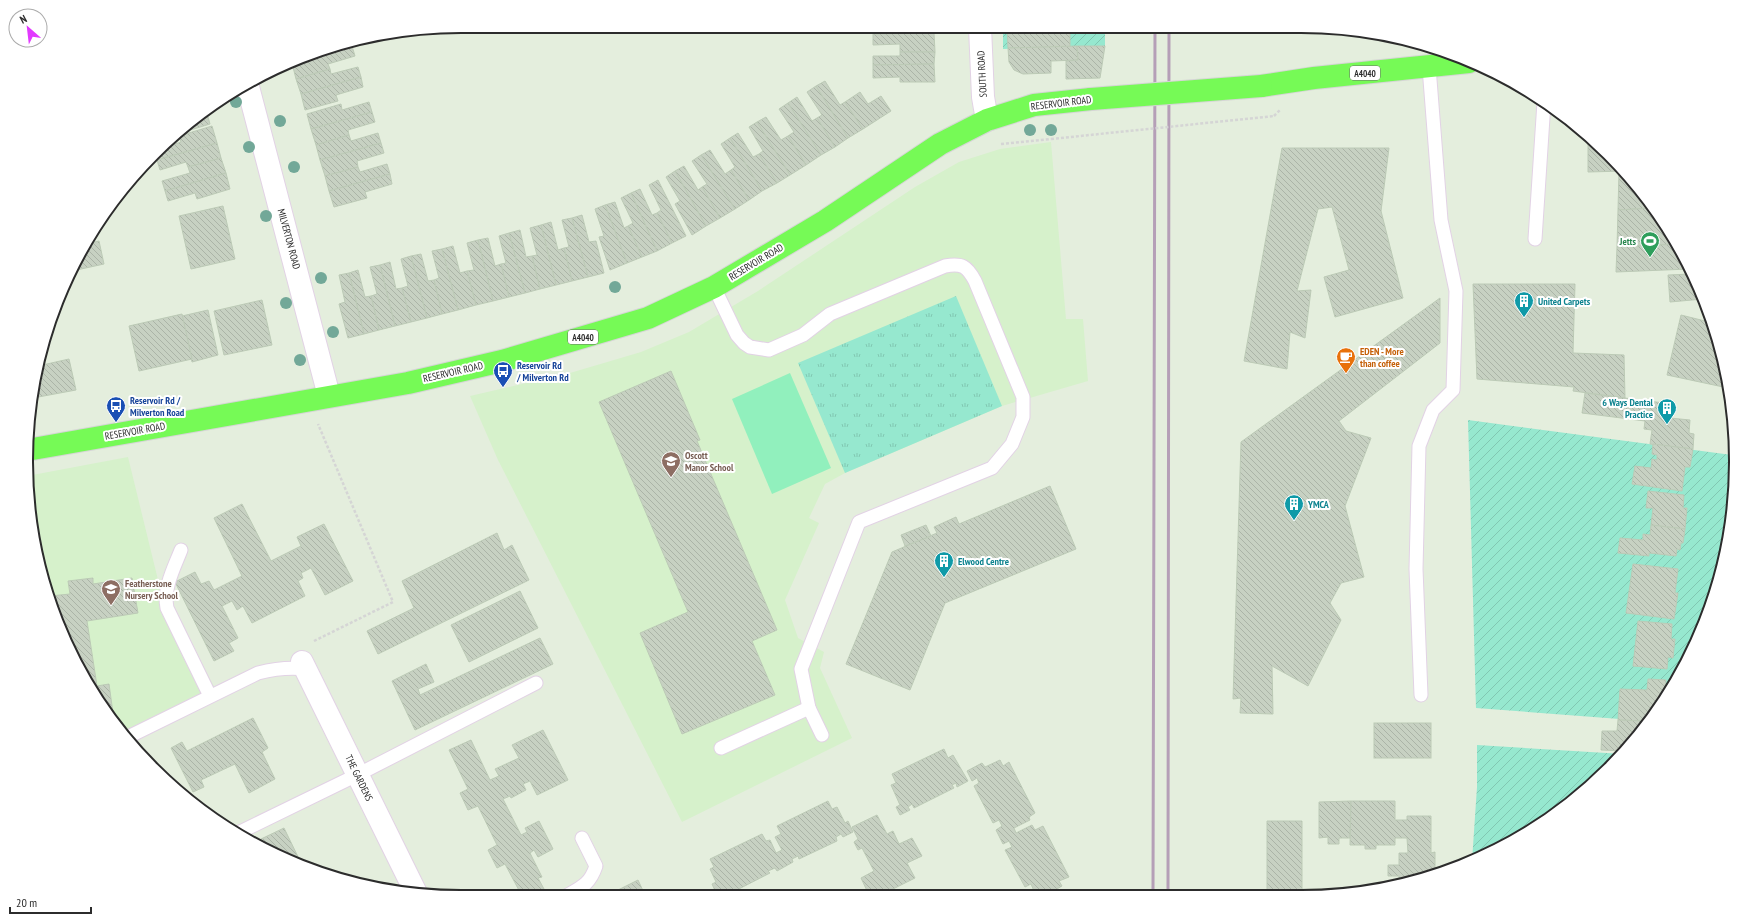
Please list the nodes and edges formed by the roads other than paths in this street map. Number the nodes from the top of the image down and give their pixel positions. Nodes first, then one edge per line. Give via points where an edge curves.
1 (980, 33) edge
2 (1454, 62) edge
3 (1429, 67) junction
4 (248, 89) edge
5 (1544, 109) edge
6 (987, 120) junction
7 (1535, 239) dead end
8 (714, 287) junction
9 (319, 398) junction
10 (33, 449) edge
11 (181, 550) dead end
12 (303, 666) joint
13 (536, 683) dead end
14 (1421, 695) dead end
15 (210, 696) junction
16 (810, 708) junction
17 (822, 734) dead end
18 (132, 735) edge
19 (721, 748) dead end
20 (357, 775) junction
21 (243, 831) edge
22 (582, 838) dead end
23 (413, 887) edge
24 (577, 890) edge

1 - 6 street, SOUTH ROAD via 983,97
2 - 3 main road, RESERVOIR ROAD / A4040
3 - 6 main road, RESERVOIR ROAD / A4040, bridge via 1261,86 1034,105
3 - 14 lane via 1441,220 1456,291 1453,390 1433,410 1420,446 1416,569
4 - 9 street, MILVERTON ROAD
5 - 7 lane
6 - 8 main road, RESERVOIR ROAD / A4040 via 940,144 825,221
8 - 9 main road, RESERVOIR ROAD / A4040 via 648,318 502,361 408,383
8 - 16 lane via 744,343 754,348 769,350 803,335 830,314 945,266 959,264 966,268 975,281 1023,397 1023,417 1012,444 992,468 859,522 801,669
9 - 10 main road, RESERVOIR ROAD / A4040
11 - 15 lane via 168,582 165,601
12 - 15 lane via 264,671
12 - 20 street, THE GARDENS
13 - 20 lane
15 - 18 lane
16 - 17 lane
16 - 19 lane
20 - 21 lane
20 - 23 street, THE GARDENS
22 - 24 lane via 596,866 593,877

